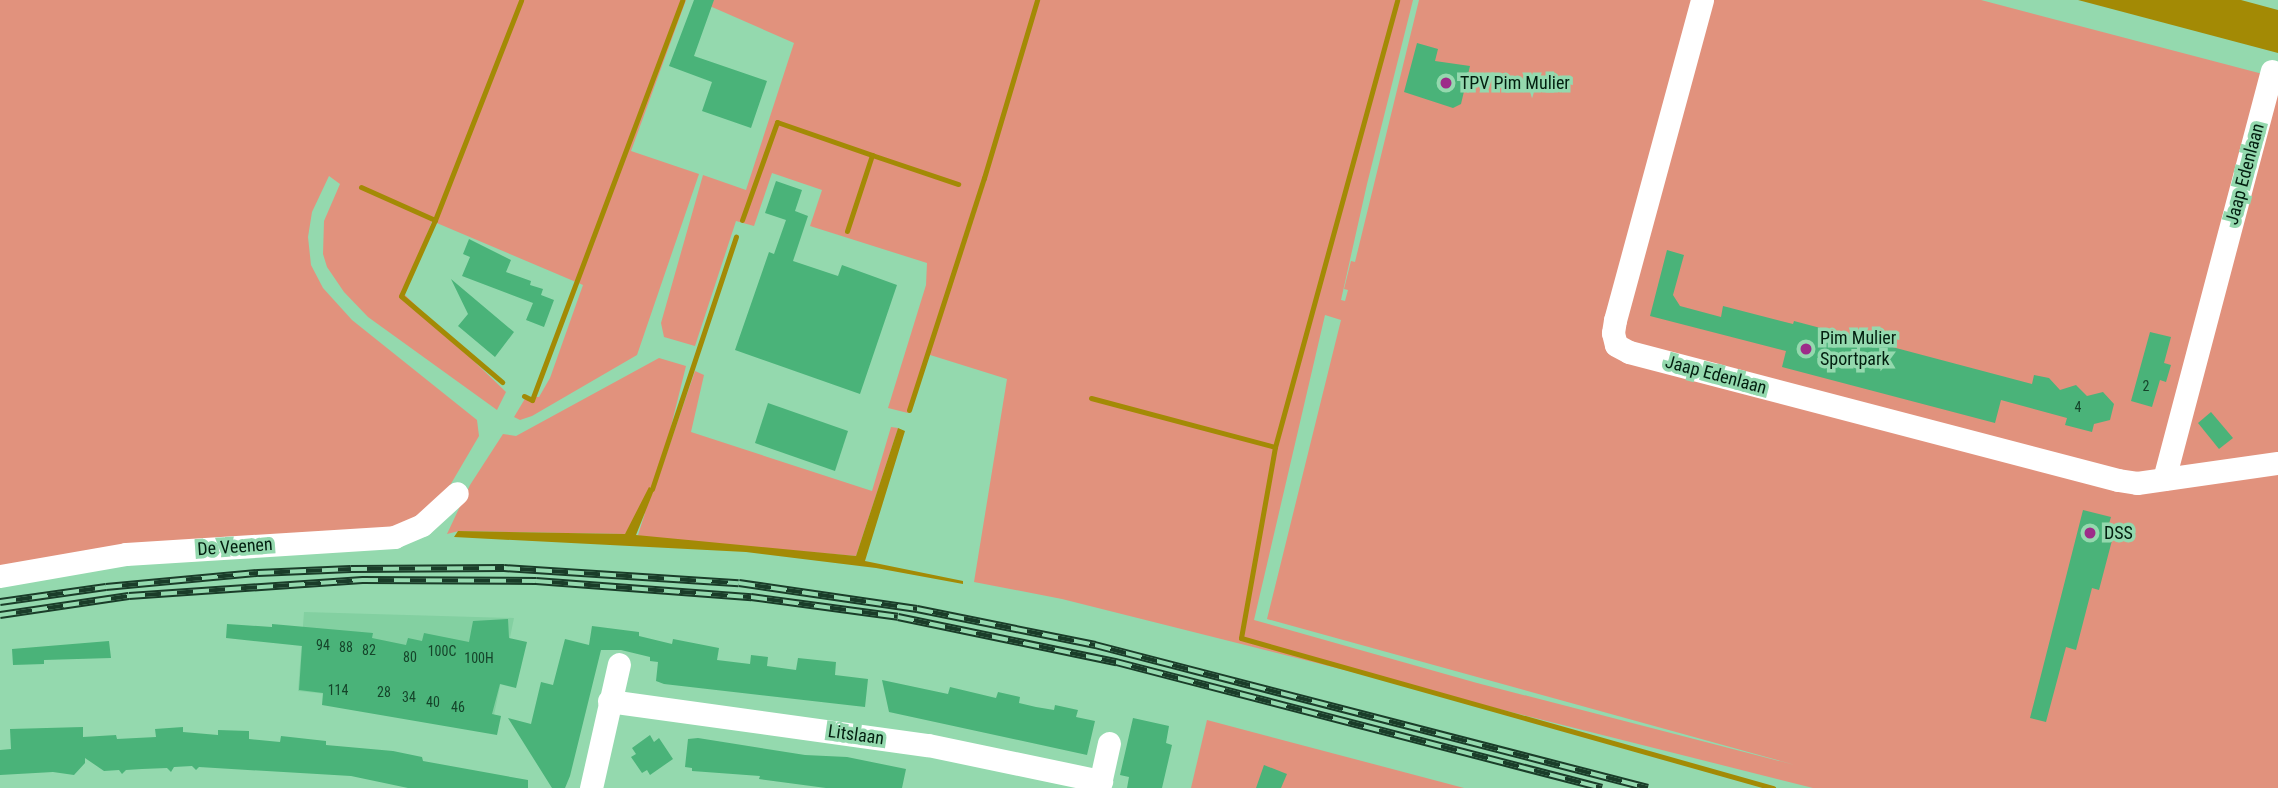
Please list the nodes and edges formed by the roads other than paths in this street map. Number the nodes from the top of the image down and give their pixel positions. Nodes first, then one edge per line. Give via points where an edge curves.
1 (1702, 0) edge
2 (2272, 71) dead end
3 (2278, 463) edge
4 (2164, 480) junction
5 (457, 494) dead end
6 (0, 576) edge
7 (619, 664) dead end
8 (609, 701) junction
9 (1109, 743) dead end
10 (1100, 784) edge
11 (592, 788) edge

1 - 4 street, Jaap Edenlaan via 1615,320 1616,345 2118,481
2 - 4 street, Jaap Edenlaan
3 - 4 street, Jaap Edenlaan
5 - 6 street, De Veenen via 422,525 394,537 126,554
7 - 8 street
8 - 10 street, Litslaan via 928,745
8 - 11 street
9 - 10 street, Litslaan

